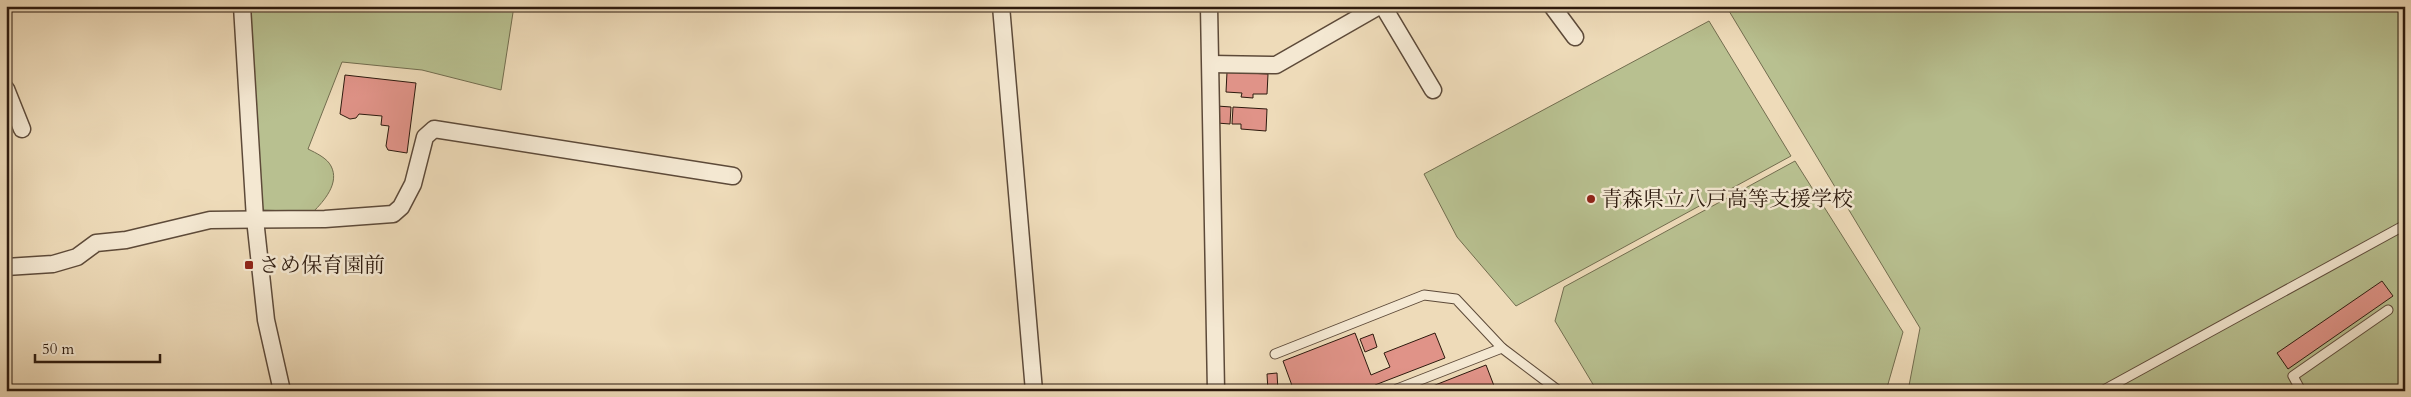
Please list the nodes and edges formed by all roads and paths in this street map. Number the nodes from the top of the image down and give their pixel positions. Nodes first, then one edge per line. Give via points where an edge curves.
1 (242, 6) edge
2 (1000, 6) edge
3 (1209, 6) edge
4 (1379, 6) edge
5 (1383, 6) edge
6 (1552, 6) edge
7 (1574, 37) dead end
8 (1211, 64) junction
9 (6, 90) edge
10 (1433, 90) dead end
11 (22, 129) dead end
12 (733, 176) dead end
13 (254, 219) junction
14 (2405, 225) edge
15 (6, 267) edge
16 (2388, 310) dead end
17 (1502, 348) junction
18 (1275, 354) dead end
19 (1396, 389) dead end
20 (282, 391) edge
21 (1034, 391) edge
22 (1216, 391) edge
23 (1558, 391) edge
24 (2102, 391) edge
25 (2301, 391) edge

1 - 13 street
2 - 21 street
3 - 8 street
4 - 8 street via 1276,65
5 - 10 street
6 - 7 street
8 - 22 street
9 - 11 street
12 - 13 street via 434,129 424,137 413,184 401,207 393,214 325,219
13 - 15 street via 210,220 126,240 96,243 77,257 53,264
13 - 20 street via 266,320
14 - 24 lane
16 - 25 lane via 2293,376
17 - 18 lane via 1456,299 1424,295
17 - 19 lane
17 - 23 lane

